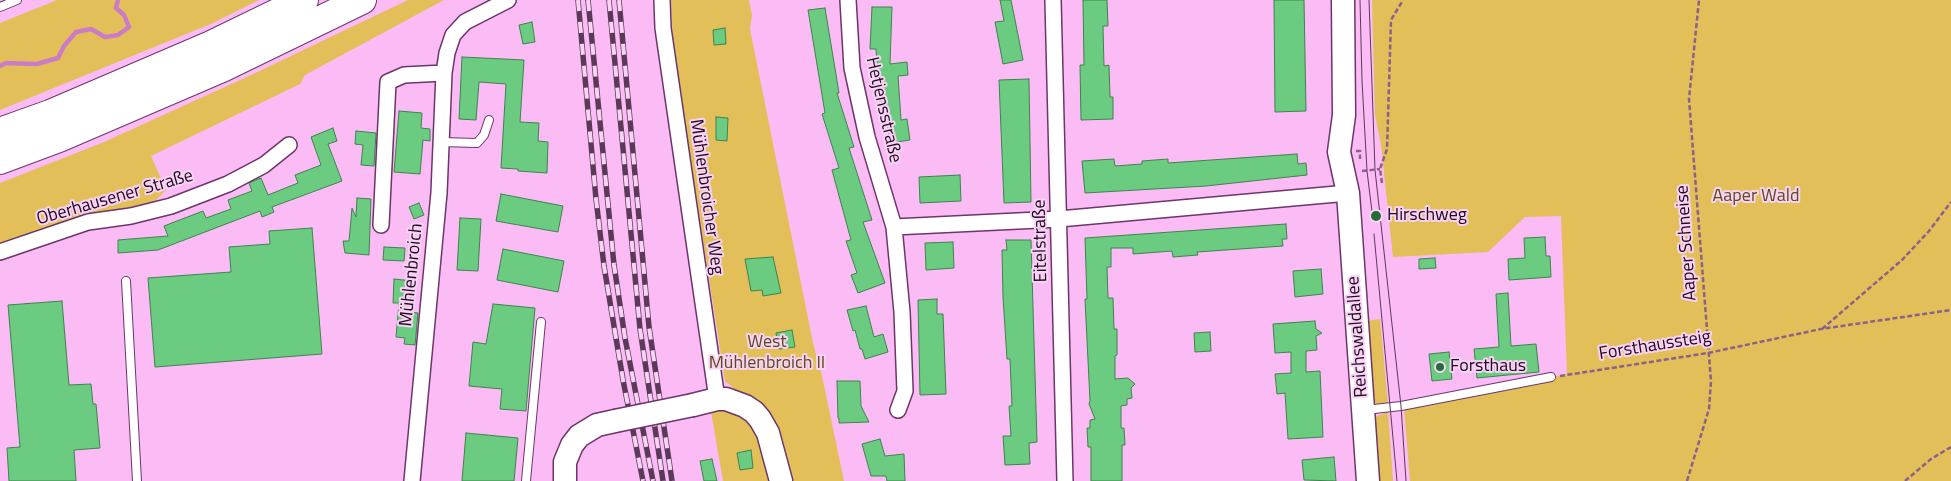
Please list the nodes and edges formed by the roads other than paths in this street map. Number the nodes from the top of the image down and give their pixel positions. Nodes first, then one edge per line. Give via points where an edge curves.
1 (16, 0) edge
2 (304, 0) edge
3 (362, 0) edge
4 (508, 0) edge
5 (662, 0) edge
6 (848, 0) edge
7 (1053, 0) edge
8 (1343, 0) edge
9 (0, 7) edge
10 (444, 73) junction
11 (489, 120) dead end
12 (0, 132) edge
13 (441, 142) junction
14 (288, 145) dead end
15 (0, 160) edge
16 (1348, 193) junction
17 (1059, 219) junction
18 (381, 225) dead end
19 (894, 226) junction
20 (0, 252) edge
21 (126, 281) dead end
22 (541, 322) dead end
23 (1551, 377) road end
24 (717, 399) junction
25 (898, 410) dead end
26 (1363, 410) junction
27 (137, 481) edge
28 (412, 481) edge
29 (526, 481) edge
30 (565, 481) edge
31 (781, 481) edge
32 (1065, 481) edge
33 (1368, 481) edge

1 - 9 lane
2 - 12 highway via 212,45
3 - 15 highway via 222,68
4 - 10 street, Mühlenbroich via 472,17 457,30 449,46
5 - 24 street, Mühlenbroicher Weg via 663,28
6 - 19 street, Hetjensstraße via 852,68 867,137
7 - 17 street, Eitelstraße
8 - 16 main road, Reichswaldallee via 1344,115 1351,146
10 - 13 street, Mühlenbroich
10 - 18 street, Mühlenbroich via 404,75 388,82
11 - 13 lane via 484,136 477,143
13 - 28 street, Mühlenbroich
14 - 20 street, Oberhausener Straße via 264,165 180,203 131,216 88,222
16 - 17 street
16 - 26 main road, Reichswaldallee
17 - 19 street
17 - 32 street, Eitelstraße
19 - 25 street, Hetjensstraße via 905,390
21 - 27 lane
22 - 29 lane
23 - 26 lane via 1402,406
24 - 30 main road, bridge via 597,425 579,436 572,445 565,462
24 - 31 main road via 746,406 760,419 768,433
26 - 33 main road, Reichswaldallee

